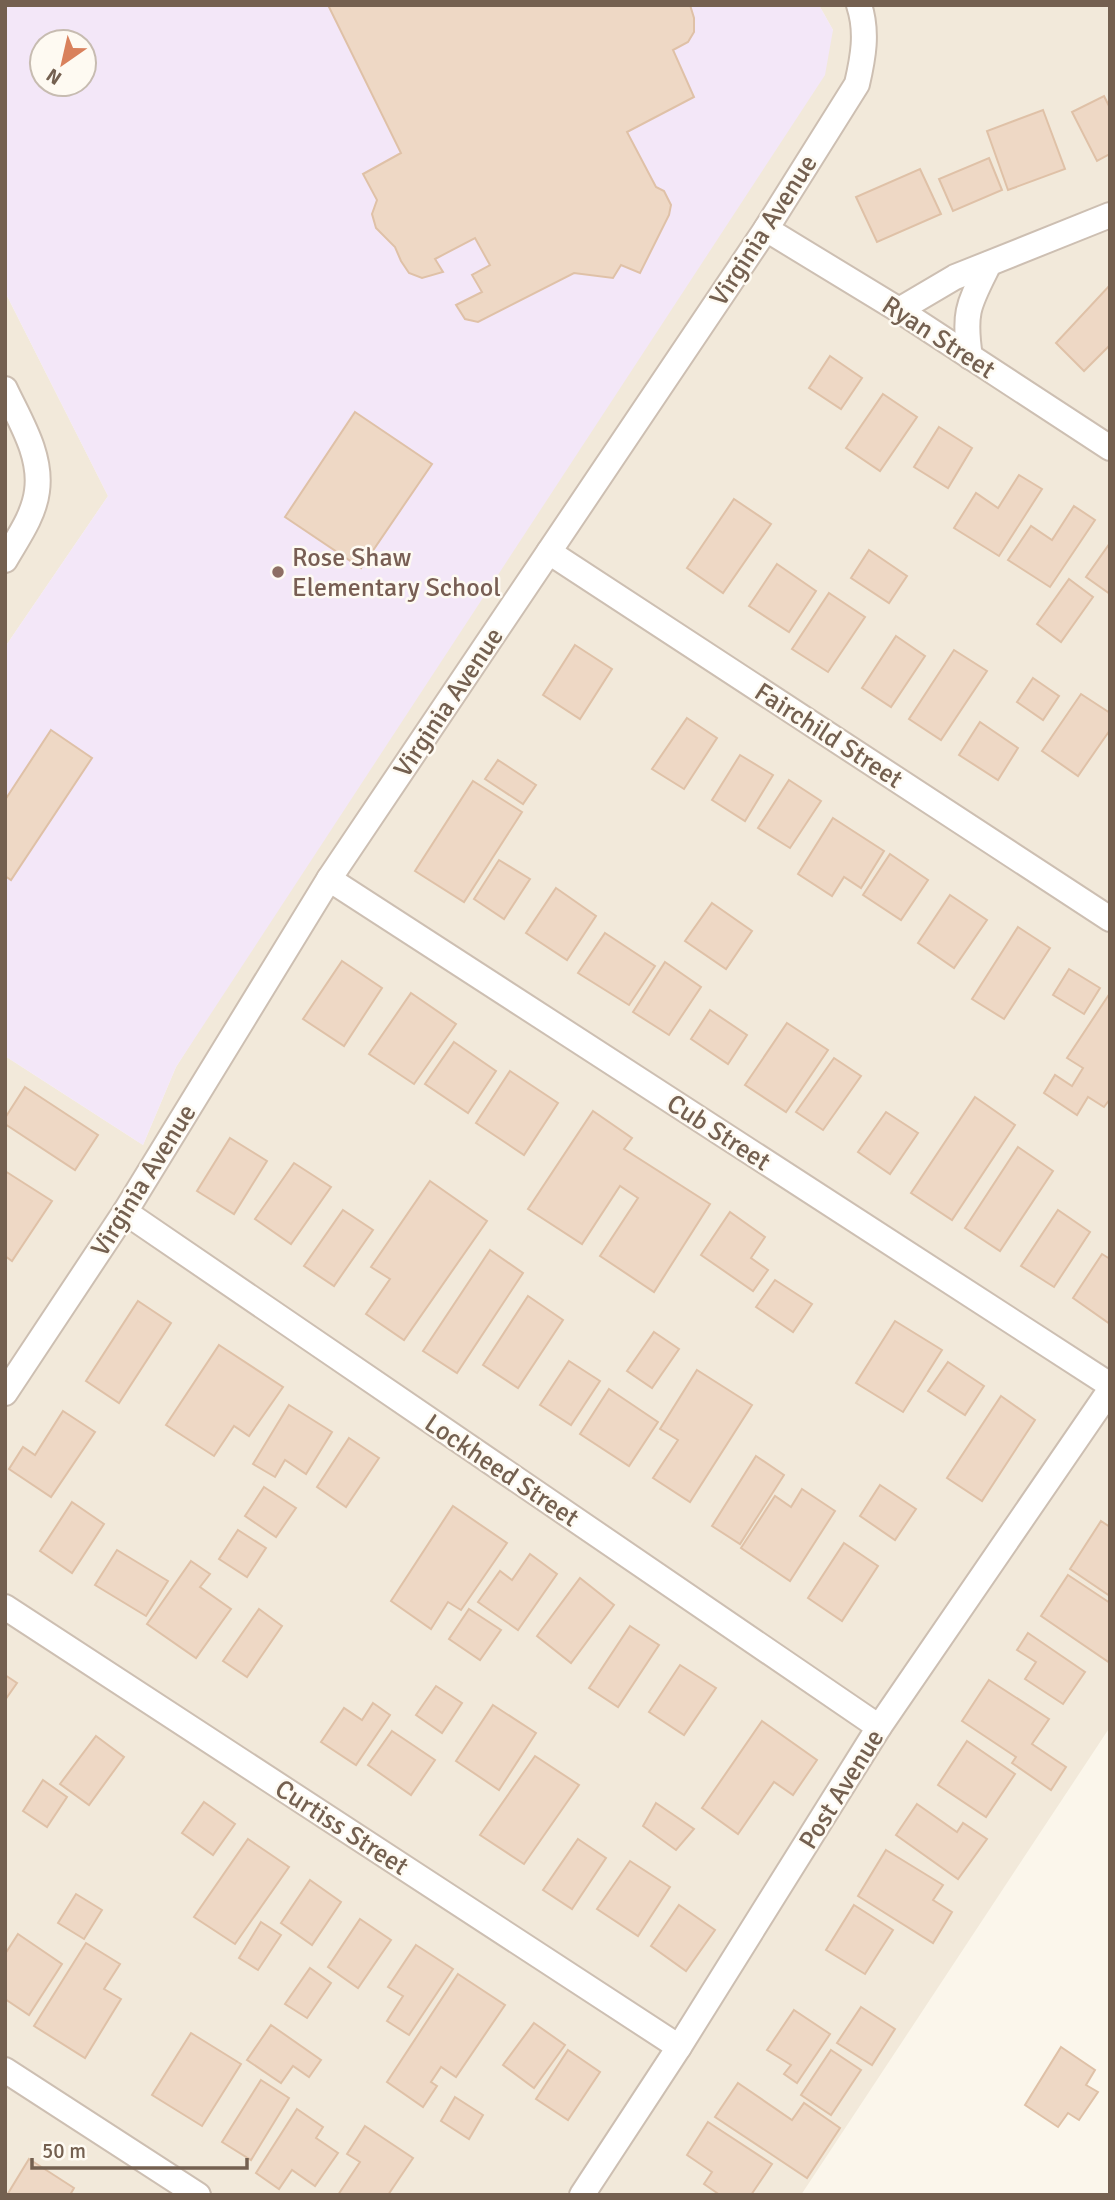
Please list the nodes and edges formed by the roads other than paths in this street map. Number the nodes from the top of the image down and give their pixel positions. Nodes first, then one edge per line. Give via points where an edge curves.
1 (859, 5) edge
2 (1110, 215) edge
3 (766, 229) junction
4 (989, 264) junction
5 (899, 310) junction
6 (971, 357) junction
7 (5, 389) edge
8 (1110, 448) edge
9 (549, 552) junction
10 (5, 560) edge
11 (329, 879) junction
12 (1110, 919) edge
13 (125, 1212) junction
14 (1110, 1388) edge
15 (5, 1393) edge
16 (5, 1606) edge
17 (879, 1727) junction
18 (679, 2047) junction
19 (5, 2070) edge
20 (198, 2195) edge
21 (582, 2195) edge

1 - 3 street, Virginia Avenue via 864,22 857,84
2 - 4 street
3 - 5 street, Ryan Street
3 - 9 street, Virginia Avenue
4 - 5 street via 955,277
4 - 6 street via 967,312
5 - 6 street, Ryan Street
6 - 8 street, Ryan Street
7 - 10 street via 35,456 37,492
9 - 11 street, Virginia Avenue
9 - 12 street, Fairchild Street
11 - 13 street, Virginia Avenue
11 - 14 street, Cub Street
13 - 15 street, Virginia Avenue
13 - 17 street, Lockheed Street
14 - 17 street, Post Avenue
16 - 18 street, Curtiss Street
17 - 18 street, Post Avenue
18 - 21 street, Post Avenue
19 - 20 street

